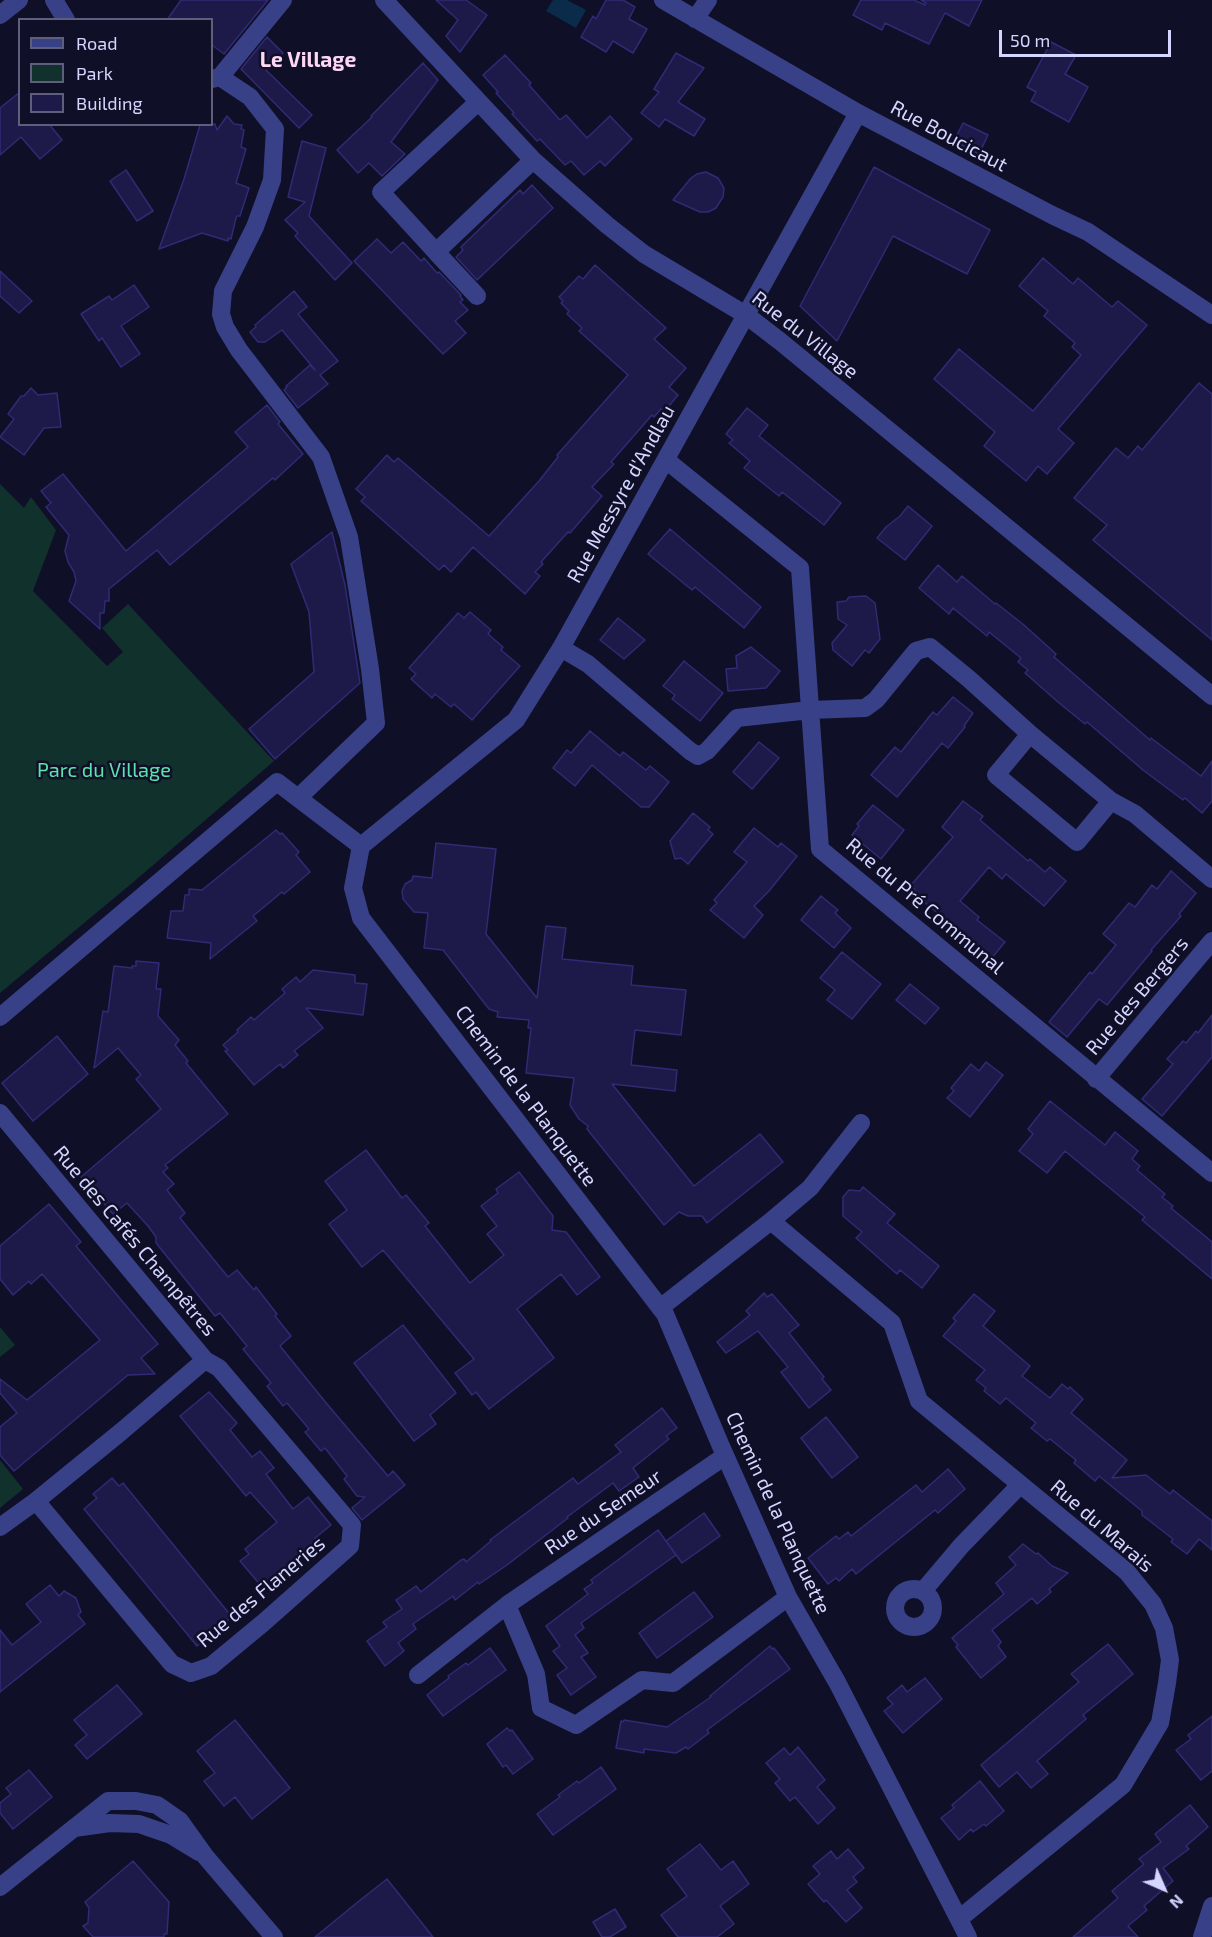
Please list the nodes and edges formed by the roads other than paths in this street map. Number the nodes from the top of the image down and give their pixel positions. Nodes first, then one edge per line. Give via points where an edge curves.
1 (19, 0) edge
2 (54, 0) edge
3 (283, 0) edge
4 (384, 0) edge
5 (663, 0) edge
6 (708, 0) edge
7 (0, 15) edge
8 (65, 18) edge
9 (695, 19) junction
10 (216, 78) edge
11 (478, 102) junction
12 (858, 113) junction
13 (533, 160) junction
14 (436, 252) junction
15 (477, 296) dead end
16 (746, 315) junction
17 (1212, 315) edge
18 (666, 460) junction
19 (561, 648) junction
20 (1212, 696) edge
21 (810, 710) junction
22 (1030, 735) junction
23 (298, 798) junction
24 (1111, 801) junction
25 (361, 846) junction
26 (1212, 879) edge
27 (1212, 941) edge
28 (0, 1017) edge
29 (1096, 1079) junction
30 (0, 1113) edge
31 (861, 1122) dead end
32 (1212, 1173) edge
33 (771, 1221) junction
34 (660, 1308) junction
35 (205, 1360) junction
36 (725, 1456) junction
37 (1020, 1485) junction
38 (36, 1501) junction
39 (0, 1527) edge
40 (923, 1591) dead end
41 (788, 1597) junction
42 (507, 1605) junction
43 (418, 1675) dead end
44 (0, 1887) edge
45 (1212, 1906) edge
46 (959, 1919) junction
47 (274, 1937) edge
48 (968, 1937) edge
49 (1202, 1937) edge

1 - 7 street
2 - 8 street
3 - 10 street
4 - 11 street, Rue du Village
5 - 9 street, Rue Boucicaut
6 - 9 street
9 - 12 street, Rue Boucicaut
10 - 23 street via 250,97 275,129 272,180 255,227 223,291 220,314 238,350 321,458 349,537 376,723
11 - 13 street, Rue du Village
11 - 14 street via 381,192
12 - 16 street, Rue Messyre d'Andlau
12 - 17 street, Rue Boucicaut via 1088,232
13 - 14 street
13 - 16 street, Rue du Village via 644,254
14 - 15 street
16 - 18 street, Rue Messyre d'Andlau
16 - 20 street, Rue du Village
18 - 19 street, Rue Messyre d'Andlau
18 - 21 street, Rue du Pré Communal via 800,567
19 - 21 street via 588,664 698,756 737,718
19 - 25 street, Rue Messyre d'Andlau via 516,720
21 - 22 street via 865,708 916,651 930,647
21 - 29 street, Rue du Pré Communal via 820,849
22 - 24 street
22 - 24 street via 996,775 1077,842
23 - 25 street
23 - 28 street via 277,782
24 - 26 street via 1136,814
25 - 34 street, Chemin de la Planquette via 353,888 361,918
27 - 29 street, Rue des Bergers
29 - 32 street, Rue du Pré Communal
30 - 35 street, Rue des Cafés Champêtres
31 - 33 street via 810,1188
33 - 34 street
33 - 37 street, Rue du Marais via 892,1323 919,1401
34 - 36 street, Chemin de la Planquette
35 - 38 street, Rue des Cafés Champêtres
35 - 38 street, Rue des Flaneries via 219,1368 352,1525 350,1546 263,1623 211,1666 191,1673 172,1664
36 - 41 street, Chemin de la Planquette
36 - 42 street, Rue du Semeur
37 - 40 street
37 - 46 street, Rue du Marais via 1127,1572 1153,1604 1164,1628 1170,1660 1167,1683 1160,1723 1123,1785
38 - 39 street, Rue des Cafés Champêtres
41 - 42 street via 673,1683 642,1680 576,1725 541,1708 536,1674
41 - 46 street, Chemin de la Planquette via 837,1682
42 - 43 street, Rue du Semeur
44 - 47 street via 73,1829 110,1823 139,1824 171,1835 205,1856
45 - 49 street
46 - 48 street, Chemin de la Planquette

